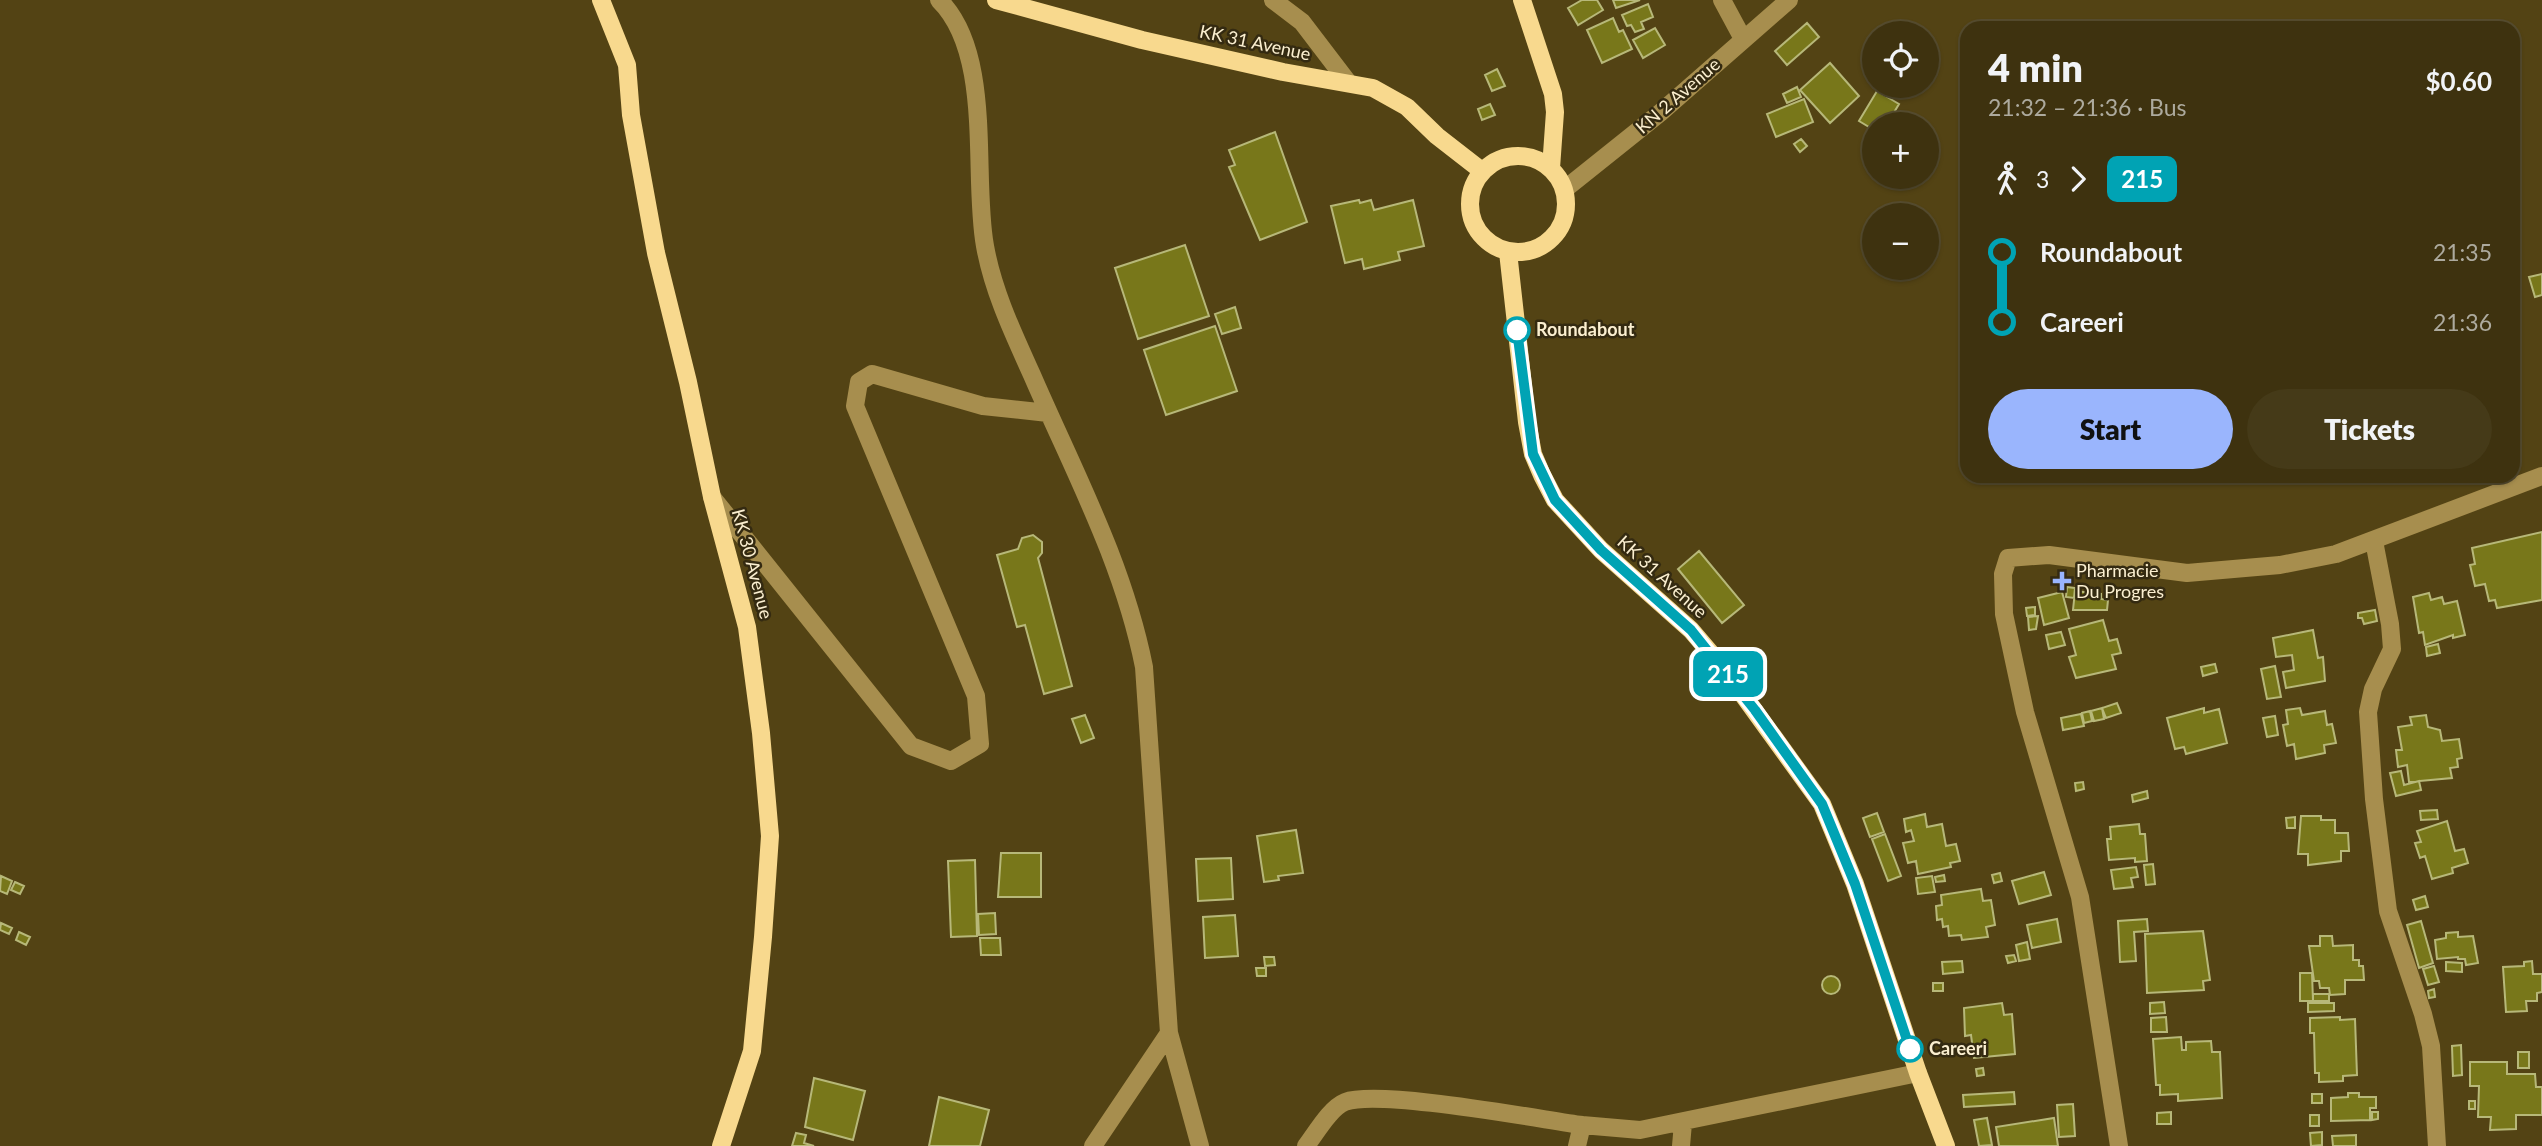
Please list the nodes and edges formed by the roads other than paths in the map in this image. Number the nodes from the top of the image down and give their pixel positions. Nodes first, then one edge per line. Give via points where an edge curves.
1 (601, 0) edge
2 (939, 0) edge
3 (996, 0) edge
4 (1273, 0) edge
5 (1522, 0) edge
6 (1722, 0) edge
7 (1789, 0) edge
8 (1743, 39) junction
9 (1347, 81) junction
10 (1551, 167) junction
11 (1482, 171) junction
12 (1564, 189) junction
13 (1508, 252) junction
14 (1048, 413) junction
15 (2542, 476) edge
16 (712, 497) junction
17 (2374, 541) junction
18 (1169, 1033) junction
19 (1918, 1073) junction
20 (1683, 1123) junction
21 (1582, 1125) junction
22 (721, 1146) edge
23 (1093, 1146) edge
24 (1200, 1146) edge
25 (1306, 1146) edge
26 (1577, 1146) edge
27 (1681, 1146) edge
28 (1946, 1146) edge
29 (2119, 1146) edge
30 (2437, 1146) edge

1 - 16 main road, KK 30 Avenue via 627,65 631,115 656,253
2 - 14 street via 954,17 976,95 984,243 995,288
3 - 9 main road, KK 31 Avenue via 1168,46
4 - 9 street via 1302,22
5 - 10 main road via 1553,94
6 - 8 street
7 - 8 street, KN 2 Avenue
8 - 12 street, KN 2 Avenue
9 - 11 main road, KK 31 Avenue via 1393,97
10 - 11 main road via 1516,155 1503,157
10 - 12 main road
11 - 13 main road via 1471,193 1472,219 1486,240
12 - 13 main road via 1566,214 1554,237 1533,250
13 - 19 main road, KK 31 Avenue via 1527,422 1542,475 1555,500 1592,540 1691,630 1822,804 1855,884
14 - 16 street via 983,406 872,374 859,382 855,406 976,696 980,744 951,761 911,746
14 - 18 street via 1129,601 1144,667
15 - 17 street
16 - 22 main road, KK 30 Avenue via 747,627 770,836 752,1051
17 - 29 street via 2291,563 2187,573 2049,555 2008,558 2003,574 2004,614 2025,712 2080,897
17 - 30 street via 2392,649 2373,689 2368,712 2374,799 2388,911 2431,1046
18 - 23 street
18 - 24 street
19 - 20 street
19 - 28 main road, KK 31 Avenue
20 - 21 street via 1640,1130
20 - 27 street
21 - 25 street via 1399,1100 1353,1100 1336,1109
21 - 26 street

